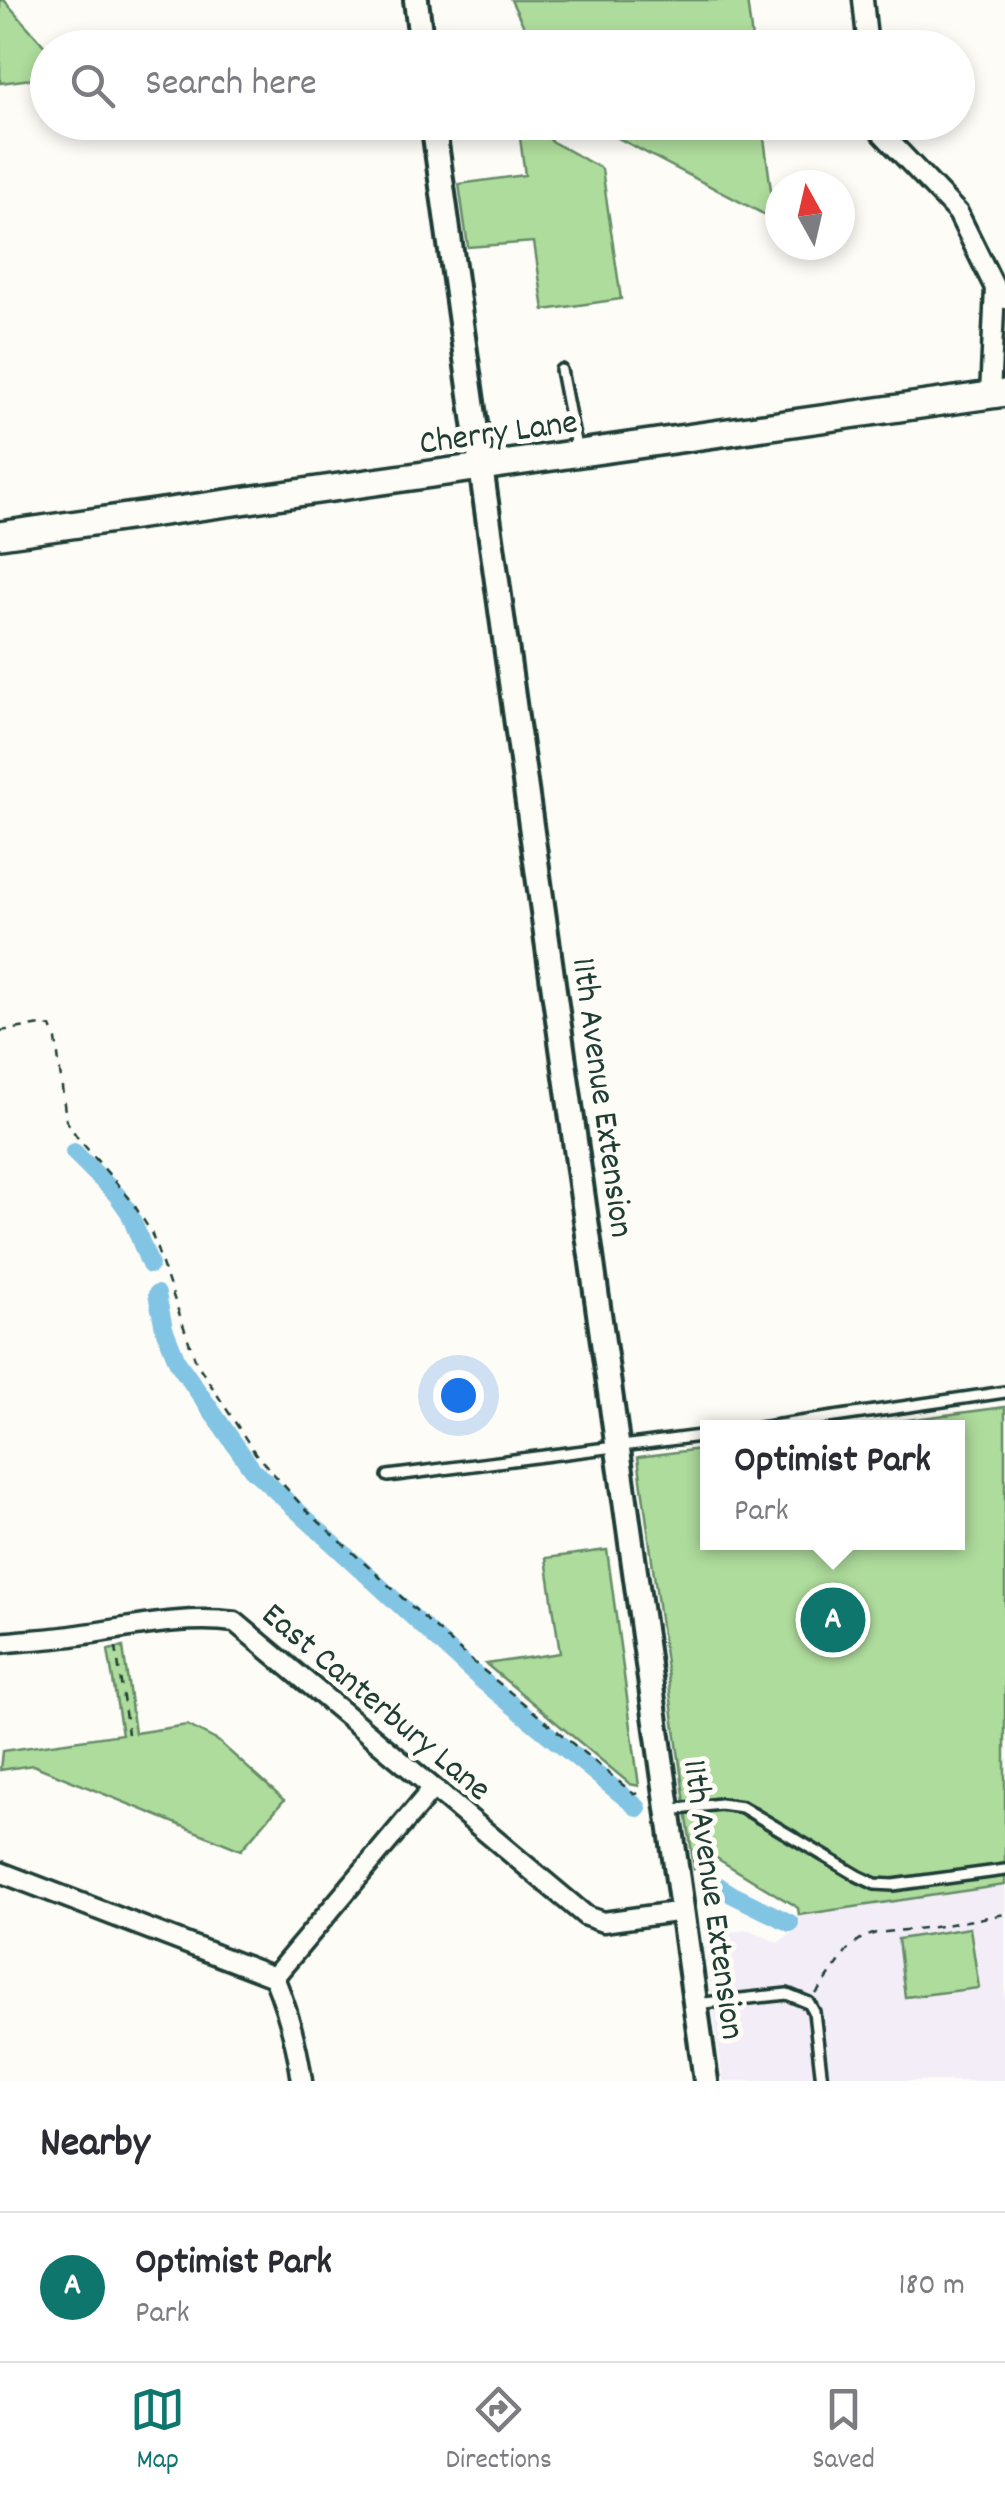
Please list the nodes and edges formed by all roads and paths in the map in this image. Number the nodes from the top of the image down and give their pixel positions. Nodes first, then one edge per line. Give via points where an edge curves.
1 (416, 0) edge
2 (863, 0) edge
3 (420, 30) edge
4 (866, 30) edge
5 (436, 140) edge
6 (888, 140) edge
7 (1000, 293) edge
8 (561, 370) dead end
9 (998, 394) edge
10 (578, 454) junction
11 (482, 468) junction
12 (0, 534) edge
13 (0, 1031) edge
14 (1005, 1392) edge
15 (814, 1420) edge
16 (700, 1436) edge
17 (619, 1448) junction
18 (388, 1476) dead end
19 (114, 1630) junction
20 (0, 1643) edge
21 (128, 1734) dead end
22 (433, 1788) junction
23 (666, 1800) junction
24 (1005, 1870) edge
25 (0, 1872) edge
26 (683, 1911) junction
27 (1005, 1914) edge
28 (274, 1977) junction
29 (810, 2003) junction
30 (695, 2004) junction
31 (302, 2081) edge
32 (706, 2081) edge
33 (822, 2081) edge

1 - 3 street
2 - 4 street
5 - 11 street, 11th Avenue Extension
6 - 7 street via 958,212
7 - 9 street
8 - 10 lane
9 - 10 main road, Cherry Lane
10 - 11 main road, Cherry Lane
11 - 12 main road, Cherry Lane
11 - 17 street, 11th Avenue Extension
13 - 23 path via 50,1027 66,1120 150,1232 196,1362 255,1454 305,1509 466,1656 634,1794
14 - 15 lane
16 - 17 lane
17 - 18 lane
17 - 23 street, 11th Avenue Extension
19 - 20 street, East Canterbury Lane
19 - 21 path
19 - 22 street, East Canterbury Lane via 212,1618 235,1622
22 - 26 street, East Canterbury Lane via 586,1916 603,1922
22 - 28 street
23 - 24 lane via 742,1807 875,1884
23 - 26 street, 11th Avenue Extension
25 - 28 street
26 - 30 street, 11th Avenue Extension
27 - 29 path via 862,1938
28 - 31 street
29 - 30 lane via 787,1994
29 - 33 lane
30 - 32 street, 11th Avenue Extension

